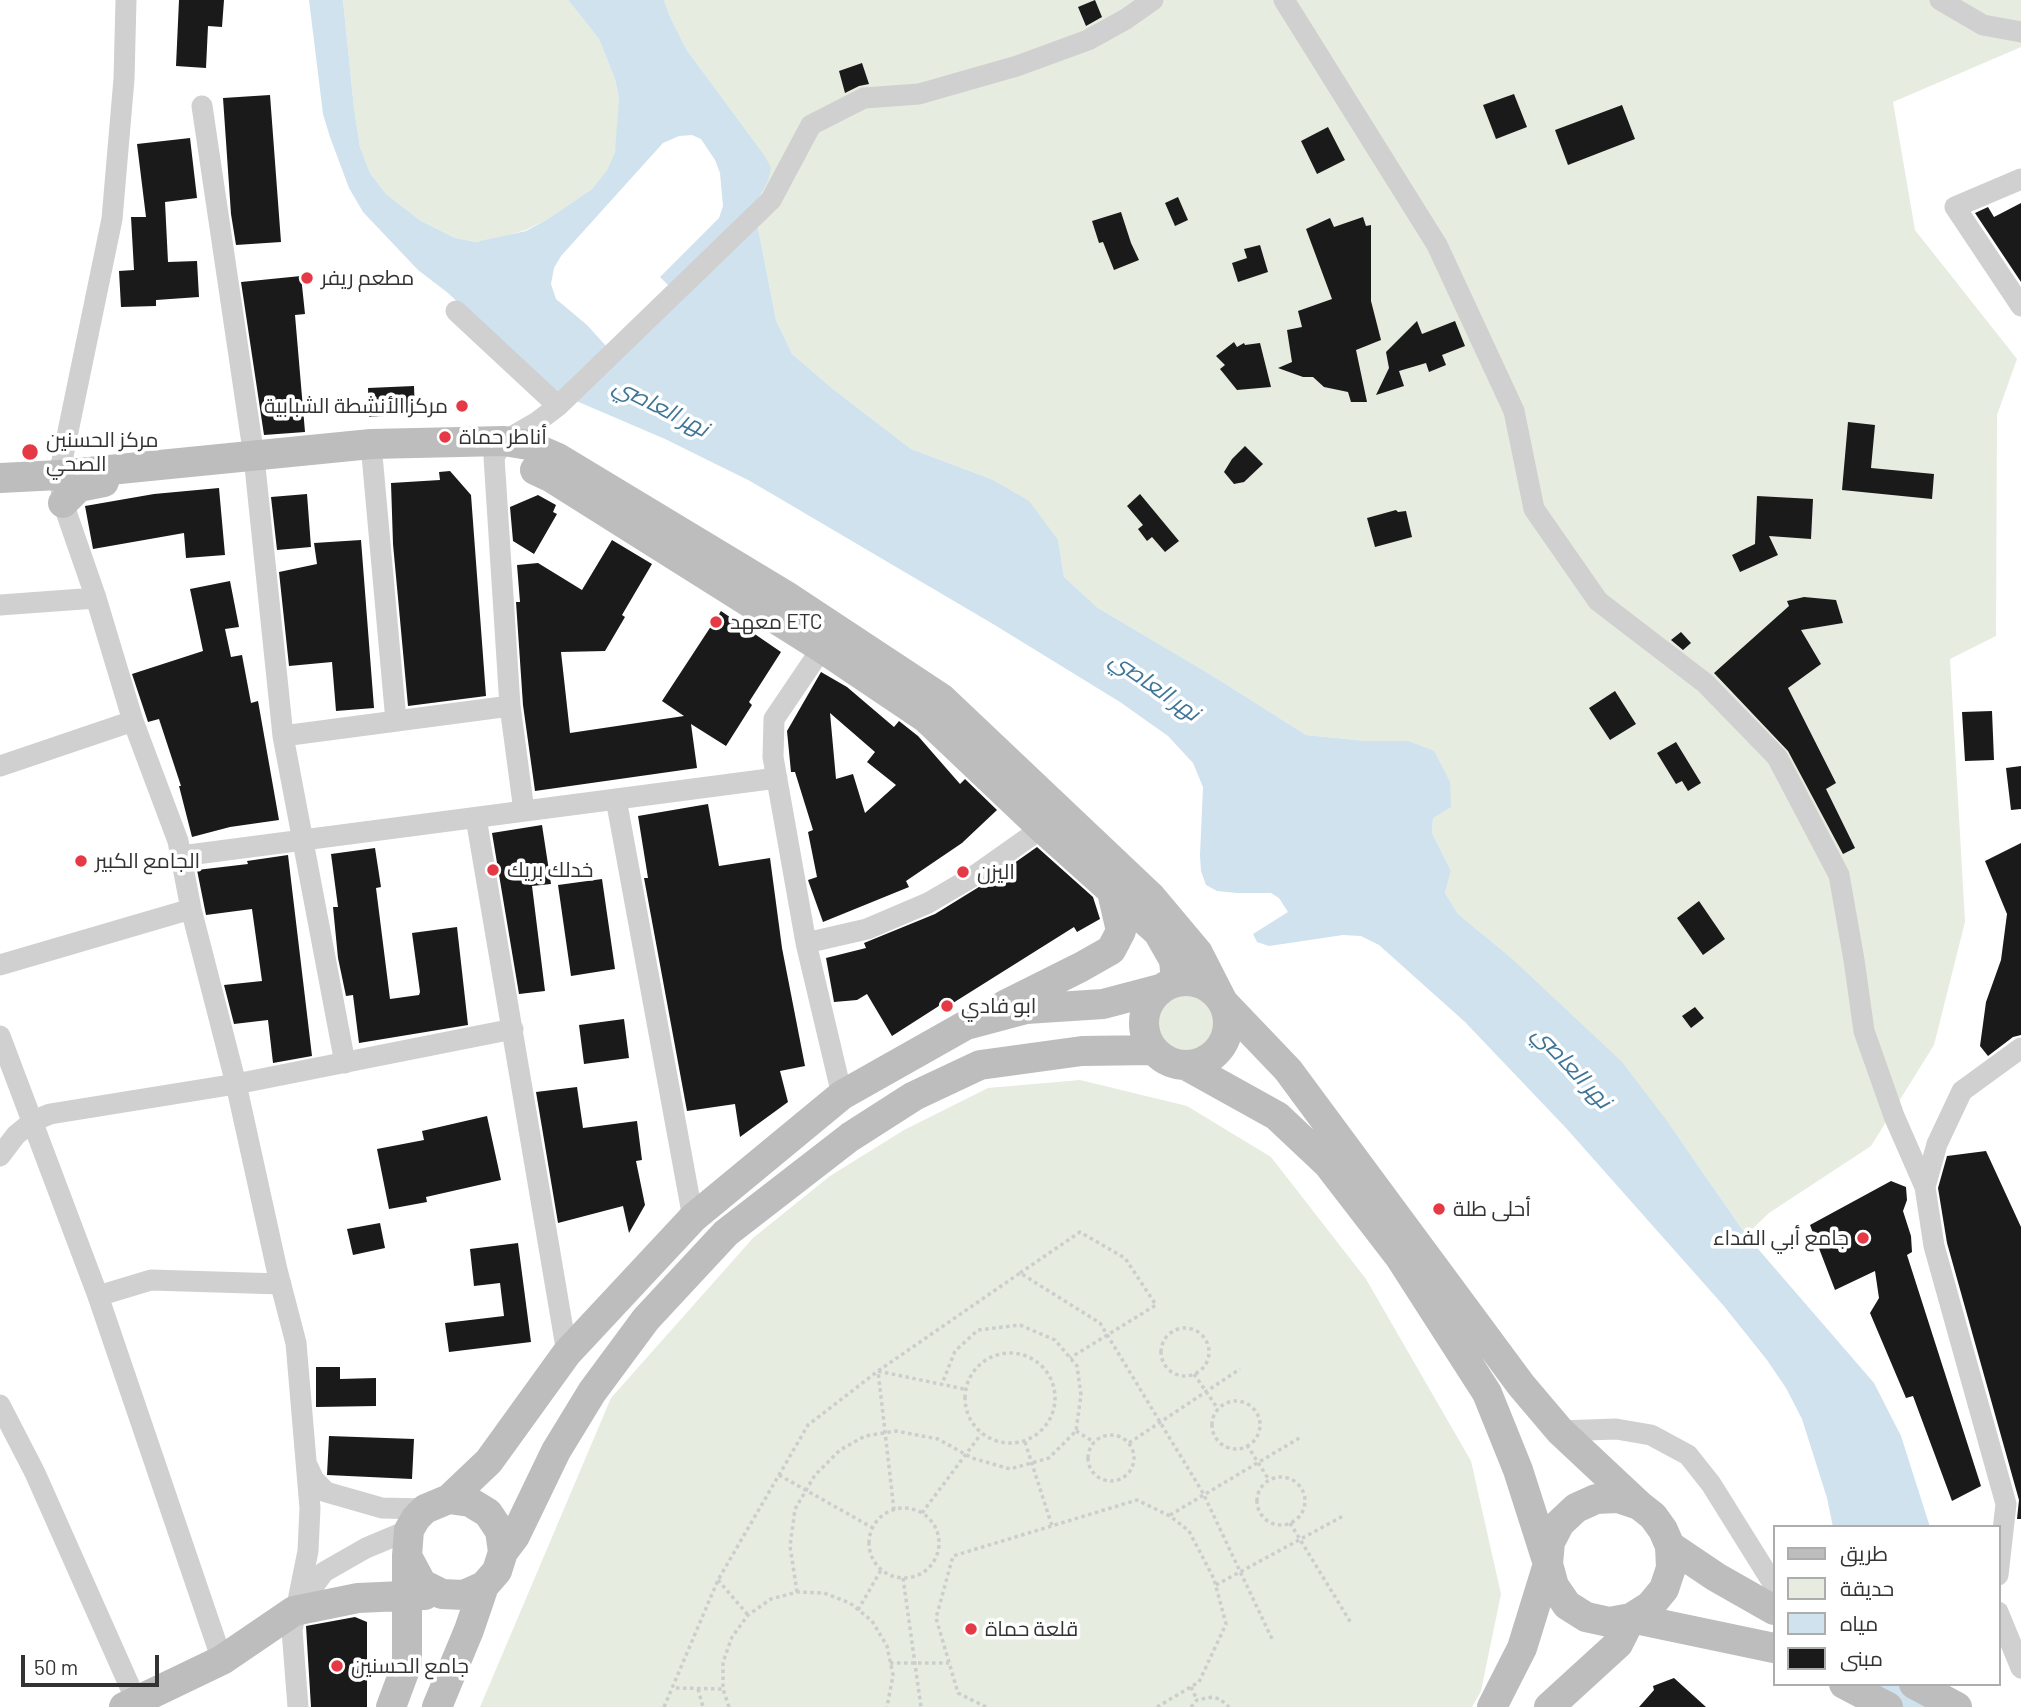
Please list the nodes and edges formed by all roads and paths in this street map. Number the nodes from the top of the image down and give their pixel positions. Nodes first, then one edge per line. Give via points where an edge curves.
1 (127, 0) edge
2 (1153, 0) edge
3 (1284, 0) edge
4 (1940, 0) edge
5 (2021, 32) edge
6 (202, 106) dead end
7 (2021, 179) edge
8 (2021, 306) edge
9 (456, 311) dead end
10 (558, 406) junction
11 (499, 449) junction
12 (372, 451) junction
13 (254, 463) junction
14 (0, 478) edge
15 (61, 489) junction
16 (96, 598) junction
17 (0, 605) edge
18 (822, 648) junction
19 (510, 706) junction
20 (396, 721) junction
21 (134, 722) junction
22 (283, 736) junction
23 (0, 766) edge
24 (777, 778) junction
25 (616, 799) junction
26 (524, 811) junction
27 (477, 818) junction
28 (1042, 828) junction
29 (303, 840) junction
30 (181, 856) junction
31 (1112, 892) junction
32 (191, 909) junction
33 (806, 943) junction
34 (0, 965) edge
35 (1168, 985) junction
36 (1223, 1002) junction
37 (966, 1025) junction
38 (513, 1029) junction
39 (0, 1036) edge
40 (2021, 1048) edge
41 (1153, 1050) junction
42 (345, 1063) junction
43 (1187, 1066) junction
44 (236, 1084) junction
45 (842, 1095) junction
46 (33, 1121) junction
47 (0, 1156) edge
48 (1925, 1187) junction
49 (693, 1218) junction
50 (1020, 1273) junction
51 (281, 1284) junction
52 (98, 1296) junction
53 (1107, 1335) junction
54 (567, 1353) junction
55 (1070, 1358) junction
56 (1240, 1370) dead end
57 (878, 1371) junction
58 (1194, 1374) junction
59 (942, 1384) junction
60 (964, 1389) junction
61 (1206, 1392) junction
62 (0, 1405) edge
63 (1218, 1409) junction
64 (1160, 1422) junction
65 (1076, 1431) junction
66 (1560, 1431) junction
67 (885, 1433) junction
68 (981, 1434) junction
69 (1301, 1437) dead end
70 (1025, 1442) junction
71 (1094, 1442) junction
72 (1129, 1443) junction
73 (1247, 1445) junction
74 (966, 1455) junction
75 (305, 1460) junction
76 (1258, 1462) junction
77 (1032, 1463) junction
78 (779, 1475) junction
79 (1269, 1480) junction
80 (806, 1490) junction
81 (1204, 1495) junction
82 (1639, 1505) junction
83 (894, 1510) junction
84 (922, 1513) junction
85 (1345, 1515) dead end
86 (1170, 1516) junction
87 (422, 1523) junction
88 (1290, 1523) junction
89 (1052, 1526) junction
90 (873, 1528) junction
91 (1300, 1540) junction
92 (1670, 1546) junction
93 (503, 1552) junction
94 (2000, 1557) edge
95 (1548, 1564) junction
96 (881, 1570) junction
97 (1240, 1572) junction
98 (903, 1578) junction
99 (718, 1580) junction
100 (1772, 1582) edge
101 (1216, 1585) junction
102 (484, 1586) junction
103 (797, 1592) junction
104 (442, 1594) junction
105 (407, 1596) junction
106 (358, 1598) junction
107 (1772, 1609) edge
108 (858, 1610) junction
109 (294, 1611) junction
110 (748, 1615) junction
111 (2000, 1617) edge
112 (1631, 1618) junction
113 (1351, 1623) dead end
114 (1273, 1641) dead end
115 (1772, 1648) edge
116 (222, 1660) junction
117 (890, 1663) junction
118 (914, 1663) junction
119 (949, 1663) junction
120 (407, 1664) junction
121 (2021, 1668) edge
122 (1848, 1686) edge
123 (1918, 1686) edge
124 (1191, 1687) junction
125 (676, 1688) dead end
126 (698, 1688) junction
127 (723, 1689) junction
128 (1198, 1700) junction
129 (133, 1705) edge
130 (298, 1707) edge
131 (391, 1707) edge
132 (437, 1707) edge
133 (664, 1707) edge
134 (703, 1707) edge
135 (729, 1707) edge
136 (887, 1707) edge
137 (921, 1707) edge
138 (986, 1707) edge
139 (1157, 1707) edge
140 (1191, 1707) edge
141 (1228, 1707) edge
142 (1492, 1707) edge
143 (1549, 1707) edge
144 (1888, 1707) edge
145 (1957, 1707) edge

1 - 15 street via 113,219
2 - 10 street via 1076,45 919,94 864,98 811,125 771,200
3 - 48 street via 1437,245 1514,411 1534,509 1598,601 1705,683 1777,757 1839,875 1864,1031
4 - 5 street via 1983,25
6 - 13 street
7 - 8 street via 1955,207
9 - 10 street
10 - 11 street
11 - 12 main road
11 - 18 main road
11 - 19 street
11 - 36 main road via 528,445 558,458 785,595 941,698 1151,897 1198,953
12 - 13 main road
12 - 20 street
13 - 15 main road
13 - 22 street
14 - 15 main road
15 - 16 street
16 - 17 street
16 - 21 street
18 - 24 street via 774,719
18 - 28 main road via 926,718
19 - 20 street
19 - 26 street
20 - 22 street
21 - 23 street
21 - 30 street
22 - 29 street
24 - 25 street
24 - 33 street
25 - 26 street
25 - 49 street
26 - 27 street
27 - 29 street
27 - 38 street
28 - 31 main road
28 - 33 street via 928,903 867,929
29 - 30 street
29 - 42 street
30 - 32 street
31 - 35 main road via 1158,932 1174,960
31 - 37 main road via 1121,931 1111,950
32 - 34 street
32 - 44 street
33 - 45 street
35 - 36 main road via 1187,980 1201,983
35 - 37 main road via 1103,1004 1027,1009
35 - 41 main road via 1145,1011 1143,1025
36 - 43 main road via 1229,1030 1224,1044 1214,1056
36 - 66 main road via 1288,1070
37 - 45 main road
38 - 42 street
38 - 54 street
39 - 46 street
40 - 48 street via 1962,1091 1937,1144
41 - 43 main road via 1163,1059
41 - 93 main road via 1082,1051 980,1065 914,1096 850,1137 726,1233 646,1319 592,1392
42 - 44 street
43 - 95 main road via 1277,1116 1328,1164 1398,1256 1487,1393
44 - 46 street via 50,1114
44 - 51 street
45 - 49 main road
46 - 47 street
46 - 52 street
48 - 94 street via 1934,1246 2006,1504
49 - 54 main road
50 - 53 path via 1100,1323
50 - 53 path via 1080,1231 1125,1258 1156,1305
50 - 57 path
51 - 52 street via 151,1280
51 - 75 street via 296,1343
52 - 116 street
53 - 55 path
53 - 64 path
54 - 87 main road via 489,1461
55 - 59 path via 1055,1340 1020,1325 978,1330 955,1351
55 - 65 path via 1077,1366 1081,1395
56 - 61 path
57 - 59 path
57 - 67 path
57 - 78 path via 808,1425
58 - 58 path via 1206,1364 1209,1348 1201,1334 1180,1329 1163,1342 1162,1357 1171,1371
58 - 61 path
59 - 60 path
60 - 68 path via 968,1415
60 - 70 path via 976,1367 1002,1353 1030,1357 1042,1366 1051,1378 1055,1409 1039,1434
61 - 63 path
61 - 64 path
62 - 129 street via 36,1473
63 - 73 path via 1212,1423 1216,1438 1236,1449
63 - 73 path via 1231,1401 1245,1403 1257,1413 1259,1429
64 - 72 path
64 - 81 path
65 - 71 path
65 - 77 path via 1049,1458
66 - 82 main road
66 - 100 street via 1616,1429 1651,1435 1688,1455 1711,1483
67 - 74 path via 938,1439
67 - 80 path via 865,1436 840,1450
67 - 83 path
68 - 70 path via 995,1442
68 - 74 path
69 - 76 path
70 - 77 path
71 - 72 path via 1108,1435
71 - 72 path via 1088,1456 1092,1471 1111,1482 1130,1471 1134,1457
73 - 76 path
74 - 77 path via 1010,1469
74 - 84 path
75 - 87 street via 326,1492
75 - 109 street via 308,1551
76 - 79 path
76 - 81 path
77 - 89 path
78 - 80 path
78 - 99 path
79 - 88 path via 1258,1499 1261,1514 1274,1524
79 - 88 path via 1284,1477 1302,1490 1305,1505
80 - 90 path
80 - 103 path via 795,1509 790,1546
81 - 86 path
81 - 97 path
82 - 92 main road via 1653,1516
82 - 95 main road via 1618,1498 1596,1499 1576,1508 1560,1523 1550,1542
83 - 84 path
83 - 90 path
84 - 98 path via 937,1530 938,1553 925,1572
85 - 91 path
86 - 89 path via 1137,1500
86 - 101 path via 1189,1531
87 - 93 main road via 470,1502 488,1513 500,1531
87 - 104 main road via 418,1580
87 - 105 main road
87 - 109 street via 324,1572
88 - 91 path
89 - 119 path via 953,1556 936,1618
90 - 96 path via 870,1550
91 - 97 path
91 - 113 path
92 - 107 main road
92 - 112 main road via 1671,1568 1664,1589 1650,1606
93 - 102 main road via 497,1571
95 - 112 main road via 1554,1586 1567,1605 1586,1617 1609,1622
95 - 142 main road via 1522,1648
96 - 98 path
96 - 108 path
97 - 101 path
97 - 114 path
98 - 118 path
99 - 110 path
99 - 133 path
101 - 124 path via 1226,1624 1199,1682
102 - 104 main road via 464,1595
102 - 132 main road
103 - 108 path via 824,1593
103 - 110 path via 771,1600
104 - 105 main road
105 - 106 main road
105 - 120 main road
106 - 109 main road
106 - 120 main road via 390,1619
108 - 117 path via 872,1621 887,1646
109 - 116 main road
109 - 130 street
110 - 127 path via 732,1637 723,1662
111 - 121 street
112 - 115 main road
112 - 143 main road via 1618,1644
116 - 129 main road
117 - 118 path
117 - 136 path via 893,1675
118 - 119 path
118 - 137 path
119 - 138 path via 958,1693
120 - 131 main road
122 - 144 main road
123 - 145 main road
124 - 128 path
124 - 139 path
125 - 126 path
126 - 127 path
126 - 134 path
127 - 135 path
128 - 140 path
128 - 141 path via 1212,1697

